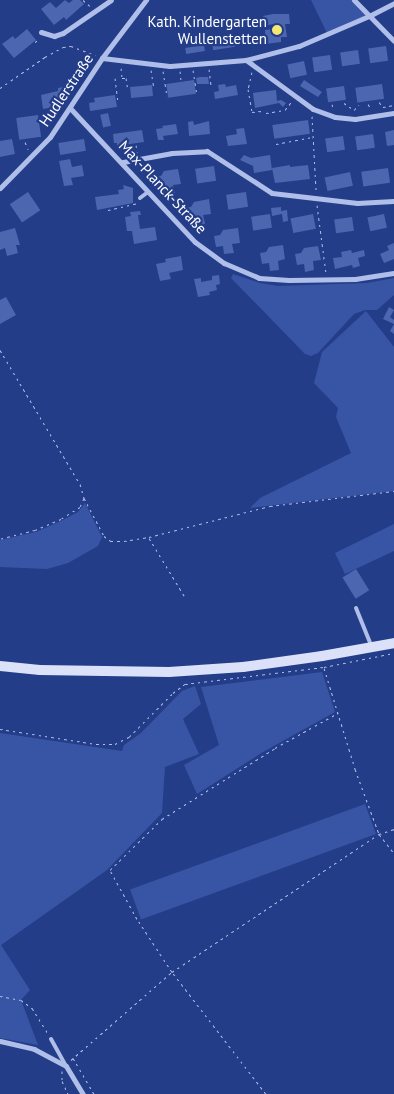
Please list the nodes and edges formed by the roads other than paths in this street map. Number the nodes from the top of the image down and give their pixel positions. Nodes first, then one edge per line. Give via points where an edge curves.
1 (111, 0) edge
2 (354, 0) edge
3 (144, 1) edge
4 (394, 3) edge
5 (369, 16) junction
6 (41, 32) dead end
7 (394, 41) edge
8 (102, 58) junction
9 (246, 60) junction
10 (70, 108) junction
11 (394, 113) edge
12 (123, 162) junction
13 (0, 188) edge
14 (149, 191) junction
15 (140, 198) road end
16 (394, 201) edge
17 (394, 273) edge
18 (356, 608) dead end
19 (394, 643) edge
20 (372, 648) junction
21 (0, 666) edge
22 (51, 1039) road end
23 (0, 1041) edge
24 (66, 1066) junction
25 (83, 1094) edge

1 - 6 street via 63,33 54,36
2 - 5 street
3 - 8 street, Hudlerstraße
4 - 5 street
5 - 7 street
5 - 9 street via 299,46
8 - 9 street via 162,65
8 - 10 street, Hudlerstraße
9 - 11 street via 313,109 335,117 355,119
10 - 12 street, Max-Planck-Straße
10 - 13 street, Hudlerstraße via 25,165
12 - 14 street, Max-Planck-Straße
12 - 16 street via 207,150 272,193 358,203
14 - 15 lane
14 - 17 street, Max-Planck-Straße via 195,242 224,263 259,278 355,279
18 - 20 lane
19 - 20 street
20 - 21 street via 323,662 169,672 40,670
22 - 24 lane
23 - 24 street via 34,1049
24 - 25 street

